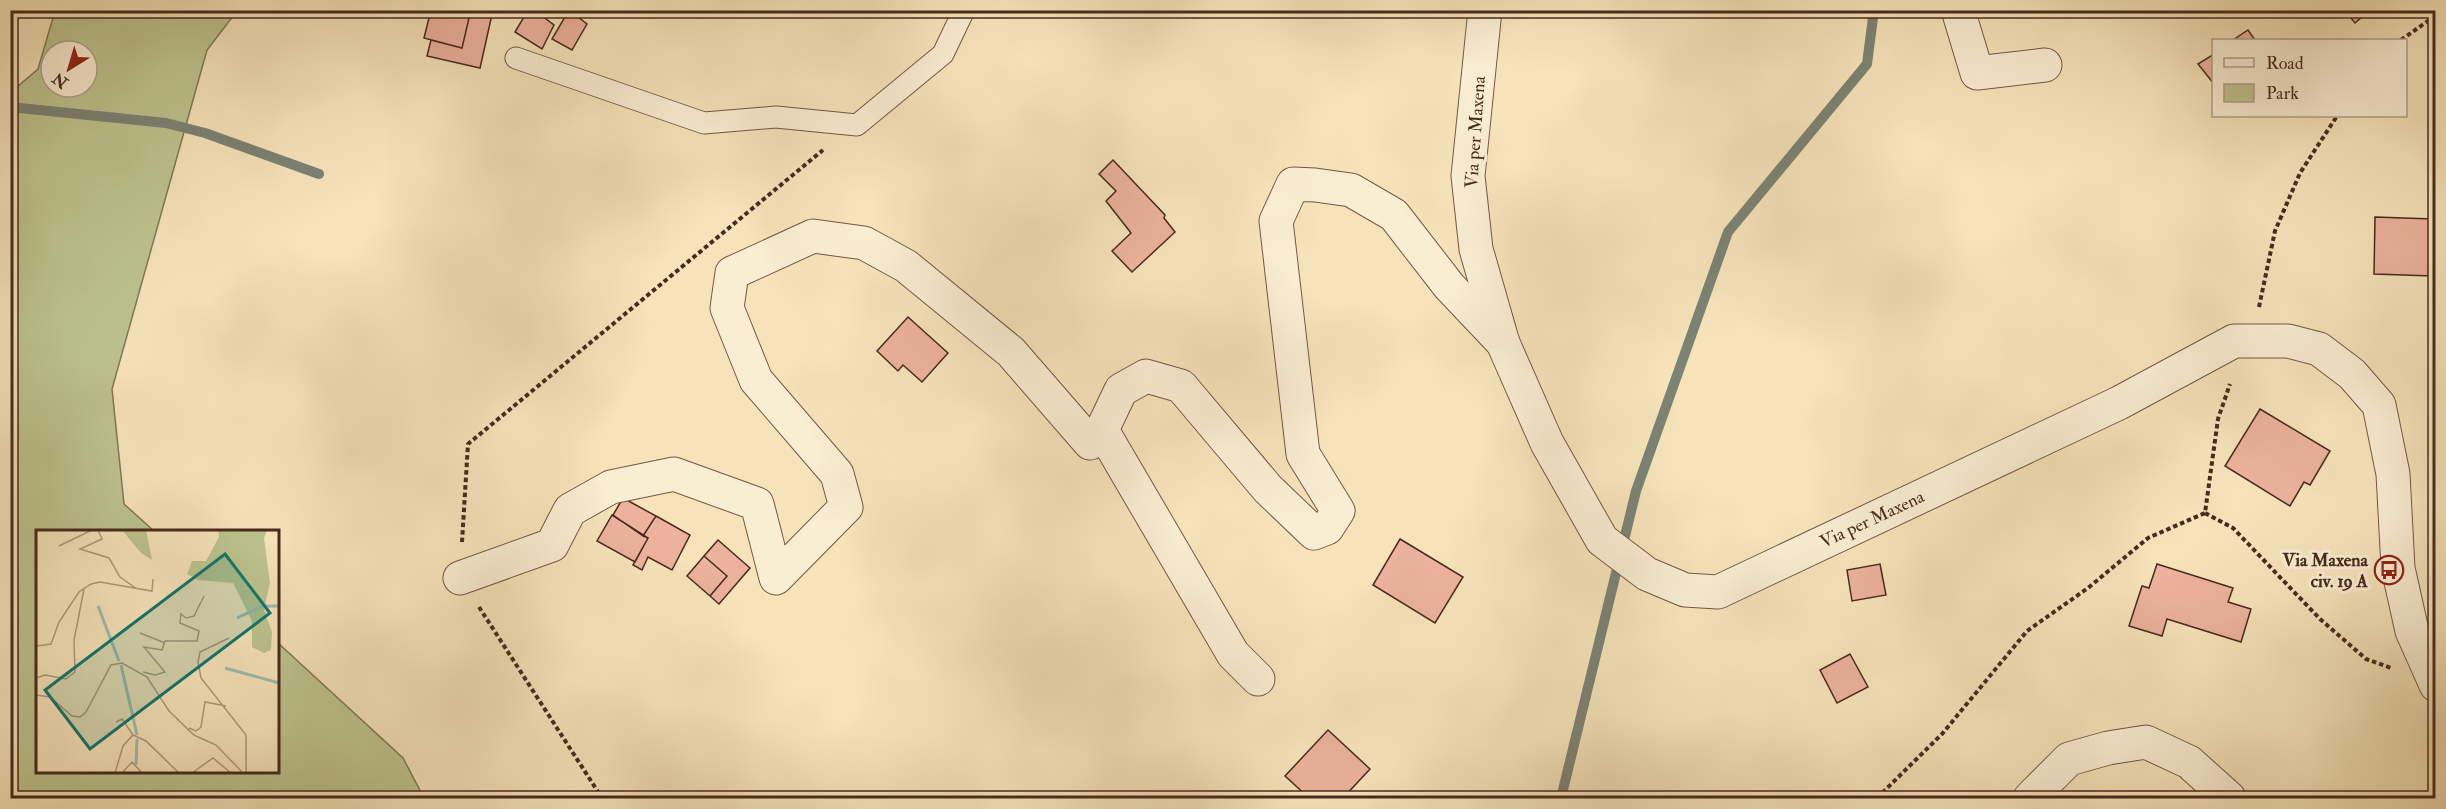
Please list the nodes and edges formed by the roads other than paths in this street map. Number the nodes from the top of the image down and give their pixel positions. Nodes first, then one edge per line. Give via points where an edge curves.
1 (964, 10) edge
2 (1485, 10) edge
3 (1958, 10) edge
4 (516, 58) dead end
5 (2045, 65) dead end
6 (1503, 343) junction
7 (1102, 430) junction
8 (460, 578) road end
9 (1258, 679) dead end
10 (2435, 684) edge
11 (2030, 798) edge
12 (2229, 798) edge

1 - 4 lane via 943,54 857,125 777,117 704,123
2 - 6 street, Via per Maxena via 1468,176 1476,249
3 - 5 street via 1977,73
6 - 7 street via 1449,286 1394,214 1351,190 1293,184 1276,221 1303,454 1338,511 1328,528 1314,533 1276,496 1181,386 1146,376 1121,390
6 - 10 street, Via per Maxena via 1547,443 1602,540 1647,574 1685,590 1718,592 2119,404 2235,341 2288,341 2319,349 2352,374 2379,405 2393,474 2398,568 2412,632
7 - 8 street via 1090,443 1011,352 906,266 864,243 813,236 732,273 727,308 756,380 837,474 846,507 776,578 757,504 674,474 611,488 570,510 552,545
7 - 9 street via 1233,654
11 - 12 street via 2069,759 2146,742 2189,762

